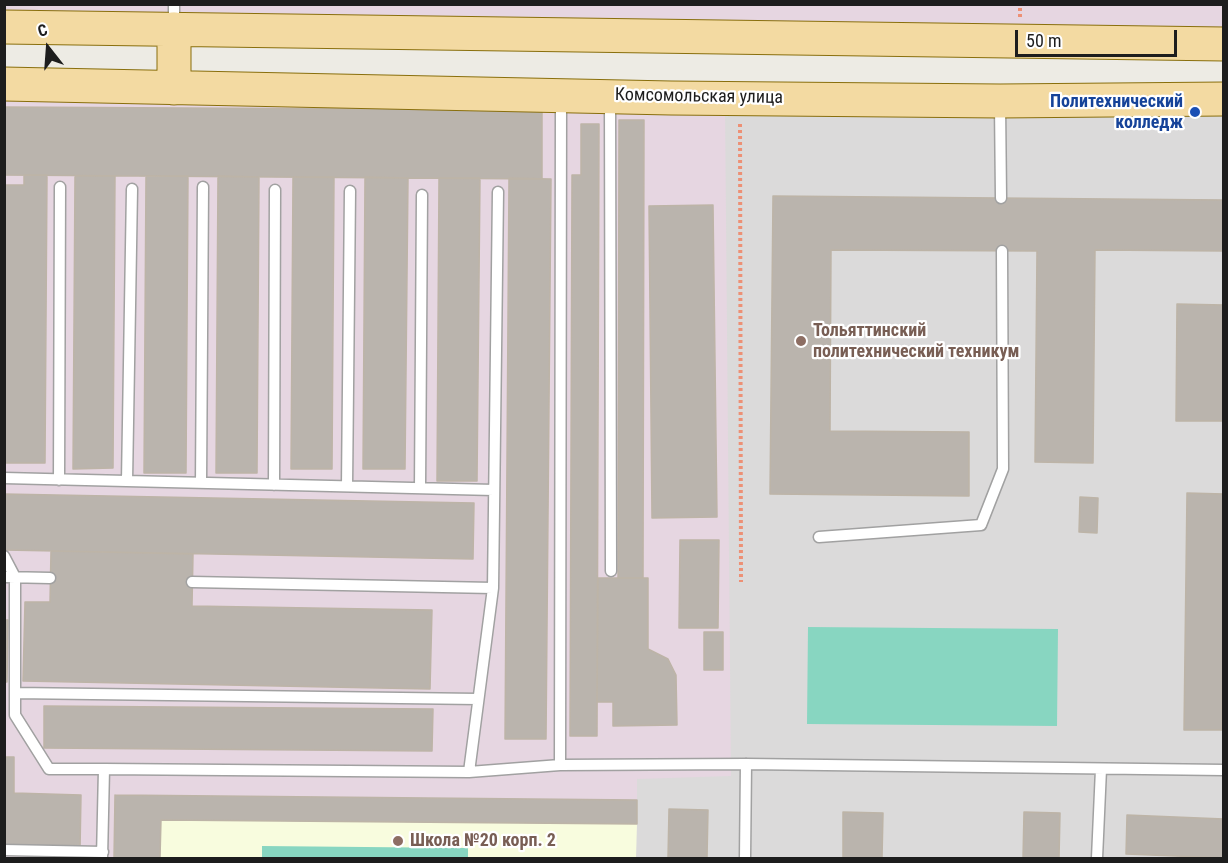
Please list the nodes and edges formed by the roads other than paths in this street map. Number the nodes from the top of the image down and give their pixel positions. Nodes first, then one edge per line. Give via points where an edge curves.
1 (174, 17) edge
2 (4, 27) edge
3 (1224, 44) edge
4 (4, 84) edge
5 (174, 88) junction
6 (561, 94) junction
7 (610, 96) junction
8 (1224, 99) edge
9 (1000, 101) junction
10 (60, 187) dead end
11 (203, 187) dead end
12 (132, 189) dead end
13 (275, 190) dead end
14 (350, 191) dead end
15 (498, 192) dead end
16 (422, 195) dead end
17 (1000, 198) dead end
18 (1002, 251) dead end
19 (4, 478) edge
20 (59, 480) junction
21 (127, 481) junction
22 (201, 483) junction
23 (274, 485) junction
24 (346, 486) junction
25 (420, 488) junction
26 (494, 490) junction
27 (819, 537) dead end
28 (4, 556) edge
29 (611, 571) dead end
30 (10, 577) edge
31 (51, 578) dead end
32 (192, 582) dead end
33 (493, 588) junction
34 (15, 693) junction
35 (478, 699) junction
36 (10, 715) edge
37 (746, 764) junction
38 (560, 765) junction
39 (104, 769) junction
40 (1101, 770) junction
41 (1224, 770) edge
42 (469, 772) junction
43 (4, 850) edge
44 (103, 855) edge
45 (746, 858) edge
46 (1097, 858) edge

1 - 2 main road
1 - 3 main road
1 - 5 main road
4 - 5 main road, Комсомольская улица
5 - 6 main road, Комсомольская улица
6 - 7 main road, Комсомольская улица
6 - 38 lane
7 - 9 main road, Комсомольская улица
7 - 29 lane
8 - 9 main road, Комсомольская улица
9 - 17 lane
10 - 20 lane
11 - 22 lane
12 - 21 lane
13 - 23 lane
14 - 24 lane
15 - 26 lane
16 - 25 lane
18 - 27 lane via 1003,469 981,525
19 - 20 lane
20 - 21 lane
21 - 22 lane
22 - 23 lane
23 - 24 lane
24 - 25 lane
25 - 26 lane
26 - 33 lane
28 - 30 lane
30 - 31 lane
30 - 34 lane
32 - 33 lane
33 - 35 lane
34 - 35 lane
34 - 36 lane
35 - 42 lane
36 - 39 lane via 49,769
37 - 38 lane
37 - 40 lane
37 - 45 lane
38 - 42 lane
39 - 42 lane
39 - 44 lane
40 - 41 lane
40 - 46 lane
43 - 44 lane

